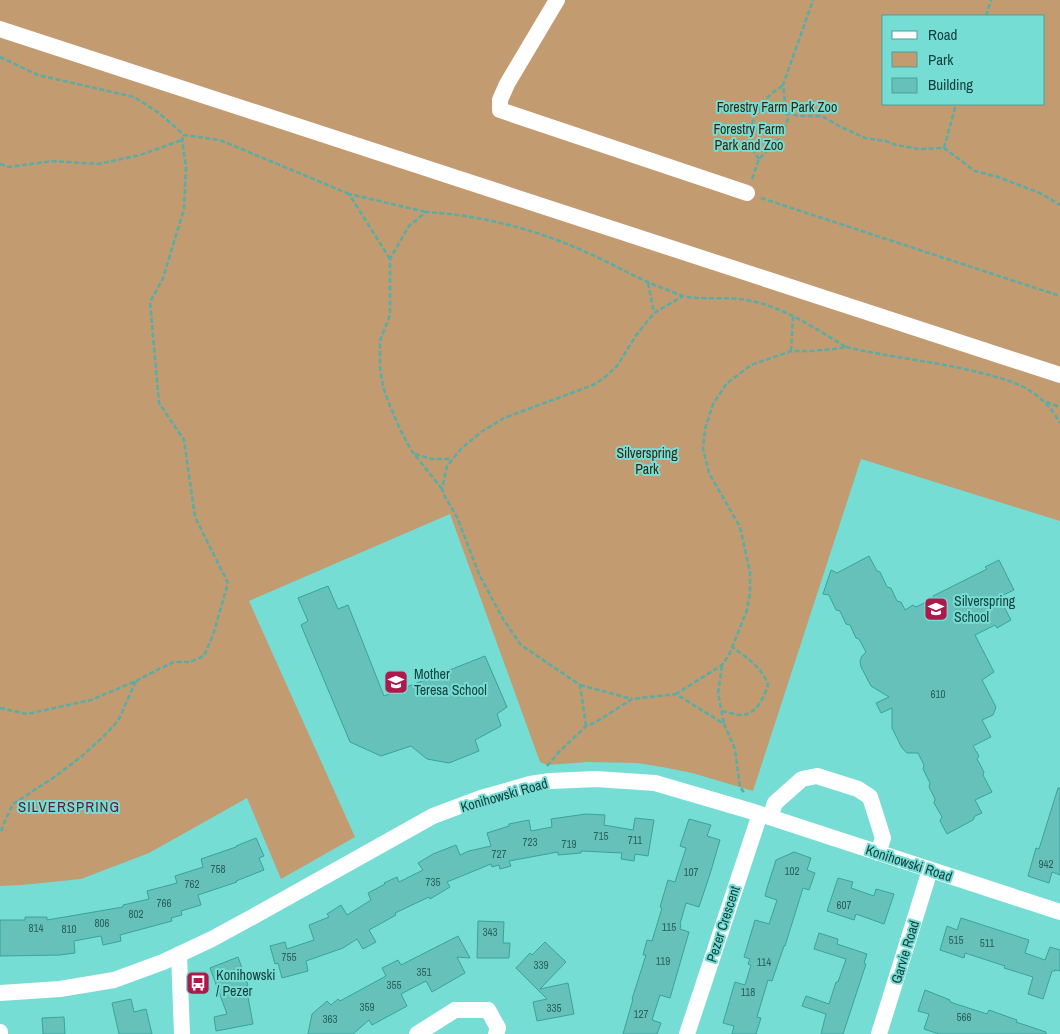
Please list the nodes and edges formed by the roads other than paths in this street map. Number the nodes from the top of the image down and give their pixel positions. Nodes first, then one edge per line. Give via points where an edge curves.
1 (557, 0) edge
2 (0, 29) edge
3 (747, 193) road end
4 (1060, 375) edge
5 (758, 814) junction
6 (878, 853) junction
7 (930, 870) junction
8 (1060, 912) edge
9 (179, 954) junction
10 (0, 993) edge
11 (182, 1034) edge
12 (417, 1034) edge
13 (496, 1034) edge
14 (687, 1034) edge
15 (879, 1034) edge

1 - 3 street via 507,84 500,100 500,110
2 - 4 street
5 - 6 street, Konihowski Road
5 - 6 street, Pezer Crescent via 802,779 817,776 858,789 870,797 883,838
5 - 9 street, Konihowski Road via 655,783 596,778 530,784 433,816 247,920
5 - 14 street, Pezer Crescent
6 - 7 street, Konihowski Road
7 - 8 street, Konihowski Road
7 - 15 street, Garvie Road
9 - 10 street, Konihowski Road via 114,980 60,989
9 - 11 street
12 - 13 street via 455,1010 488,1010 498,1028

